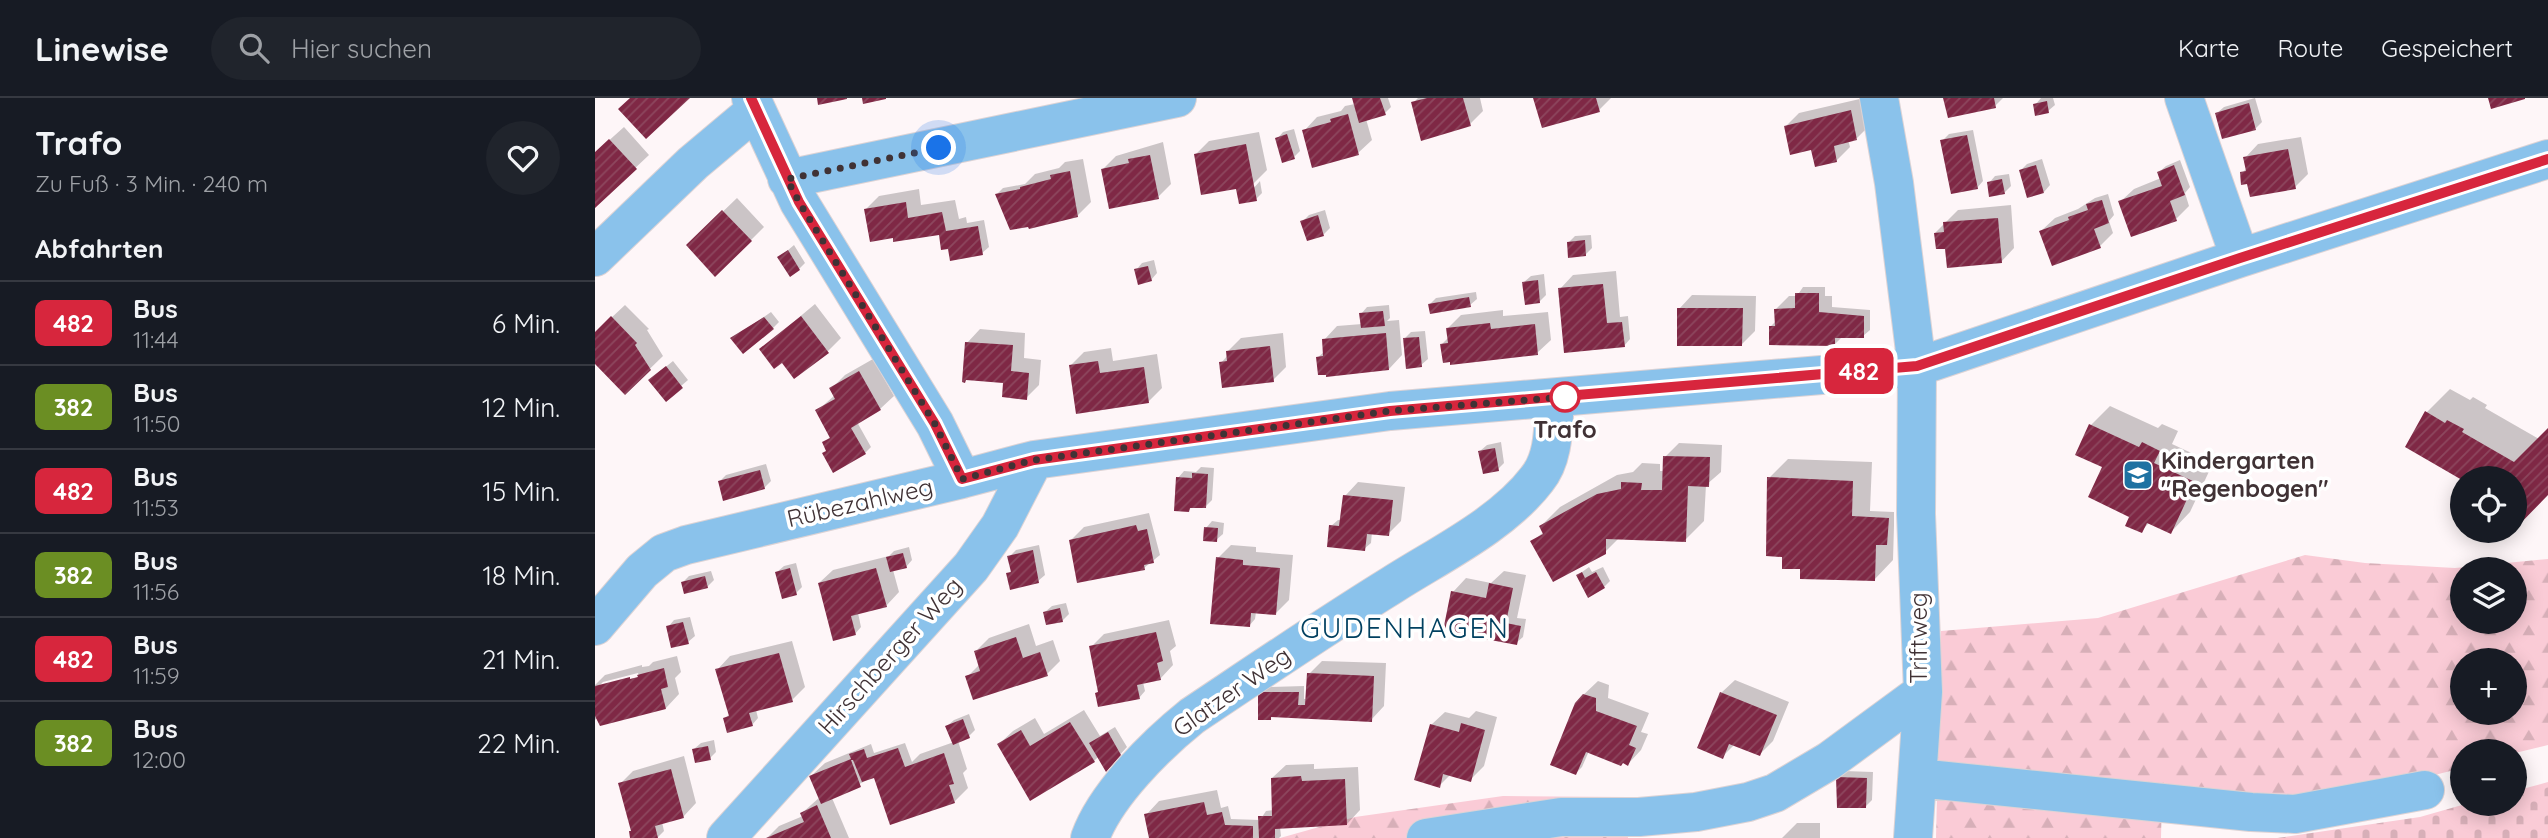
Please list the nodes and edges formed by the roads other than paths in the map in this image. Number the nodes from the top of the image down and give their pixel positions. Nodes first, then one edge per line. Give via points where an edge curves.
1 (1177, 98) edge
2 (1879, 98) edge
3 (2184, 98) edge
4 (753, 104) edge
5 (2548, 159) edge
6 (787, 179) junction
7 (595, 257) edge
8 (2240, 258) junction
9 (1917, 366) junction
10 (1555, 398) junction
11 (1034, 460) junction
12 (962, 479) junction
13 (595, 626) edge
14 (1923, 692) junction
15 (1919, 778) junction
16 (2425, 790) dead end
17 (726, 838) edge
18 (1090, 838) edge
19 (1426, 838) edge
20 (1913, 838) edge

1 - 6 street
2 - 9 street, Triftweg
3 - 8 street
4 - 6 street
4 - 7 street
5 - 8 street, Rübezahlweg
6 - 12 street via 935,424
8 - 9 street, Rübezahlweg
9 - 10 street, Rübezahlweg
9 - 14 street, Triftweg via 1916,514
10 - 11 street, Rübezahlweg via 1390,411
10 - 18 street, Glatzer Weg via 1548,460 1524,494 1492,521 1192,716 1119,789
11 - 12 street, Rübezahlweg
11 - 17 street, Hirschberger Weg via 1000,526 971,567
12 - 13 street, Rübezahlweg via 664,553
14 - 15 street
14 - 19 street, Triftweg via 1829,761 1775,793 1748,802 1639,817 1561,817
15 - 16 street via 2295,814
15 - 20 street

